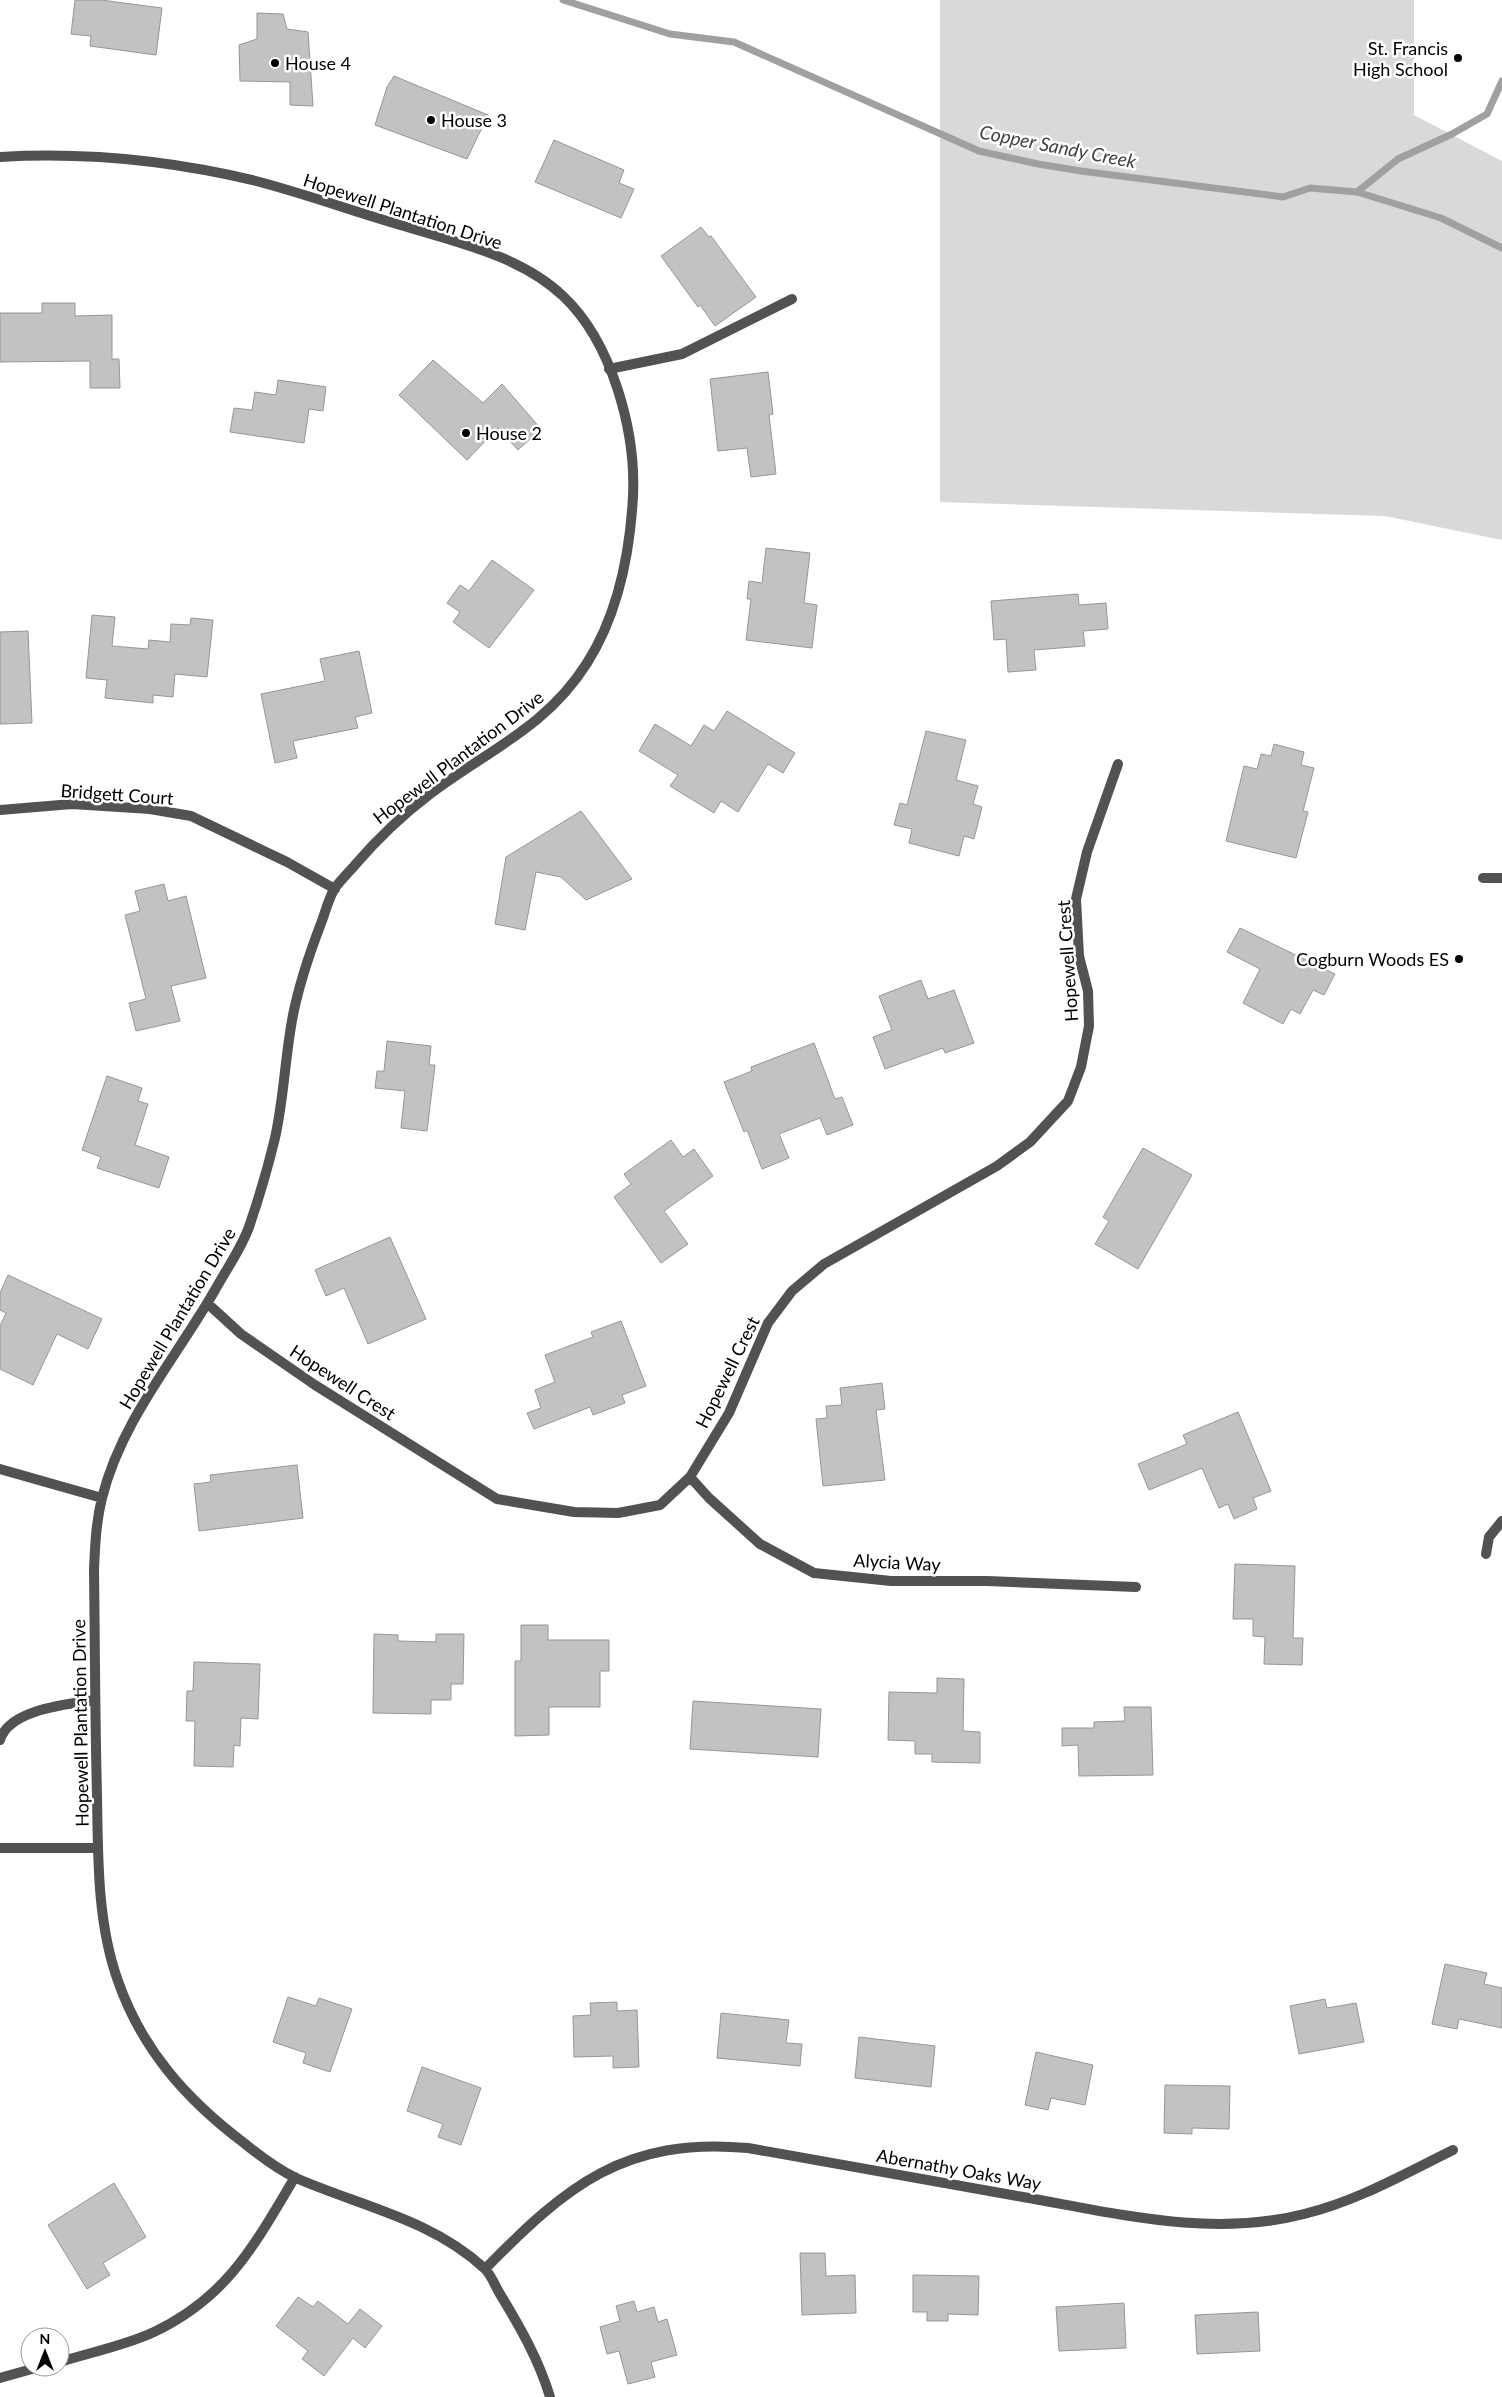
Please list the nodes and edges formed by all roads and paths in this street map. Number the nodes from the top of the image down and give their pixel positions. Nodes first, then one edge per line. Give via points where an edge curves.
1 (0, 158) edge
2 (792, 300) dead end
3 (609, 368) junction
4 (1118, 764) dead end
5 (0, 810) edge
6 (1482, 878) dead end
7 (1502, 878) edge
8 (335, 889) junction
9 (207, 1304) junction
10 (0, 1469) edge
11 (690, 1477) junction
12 (102, 1498) junction
13 (1502, 1520) edge
14 (1486, 1554) dead end
15 (1136, 1587) dead end
16 (95, 1700) junction
17 (0, 1740) edge
18 (0, 1848) edge
19 (98, 1848) junction
20 (1452, 2150) dead end
21 (295, 2177) junction
22 (485, 2269) junction
23 (70, 2359) edge
24 (20, 2372) edge
25 (0, 2378) edge
26 (550, 2397) edge

1 - 3 street, Hopewell Plantation Drive via 100,157 246,179 489,252 530,272 564,296 590,329
2 - 3 street via 682,354
3 - 8 street, Hopewell Plantation Drive via 630,440 631,520 622,576 609,621 589,661 563,696 540,718 386,828
4 - 11 street, Hopewell Crest via 1087,852 1076,900 1079,956 1088,991 1089,1026 1081,1067 1068,1102 1048,1126 997,1166 824,1264 792,1292 768,1323 728,1413
5 - 8 street, Bridgett Court via 72,804 150,809 191,816
6 - 7 street
8 - 9 street, Hopewell Plantation Drive via 311,948 293,1014 275,1137 248,1232
9 - 11 street, Hopewell Crest via 241,1334 315,1385 497,1499 574,1512 618,1513 660,1506
9 - 12 street, Hopewell Plantation Drive via 129,1430
10 - 12 street
11 - 15 street, Alycia Way via 760,1544 814,1573 891,1581
12 - 16 street, Hopewell Plantation Drive via 95,1540
13 - 14 street via 1489,1537
16 - 17 street via 42,1709 17,1720
16 - 19 street, Hopewell Plantation Drive
18 - 19 street
19 - 21 street, Hopewell Plantation Drive via 108,1948 130,2012 146,2042 164,2070 213,2120
20 - 22 street, Abernathy Oaks Way via 1367,2193 1304,2214 1271,2220 1203,2224 1136,2217 748,2148 678,2147 645,2154 584,2182 530,2223
21 - 22 street, Hopewell Plantation Drive via 432,2230
21 - 23 street via 252,2250 208,2299 154,2332
22 - 26 street, Hopewell Plantation Drive via 543,2373
24 - 25 street

